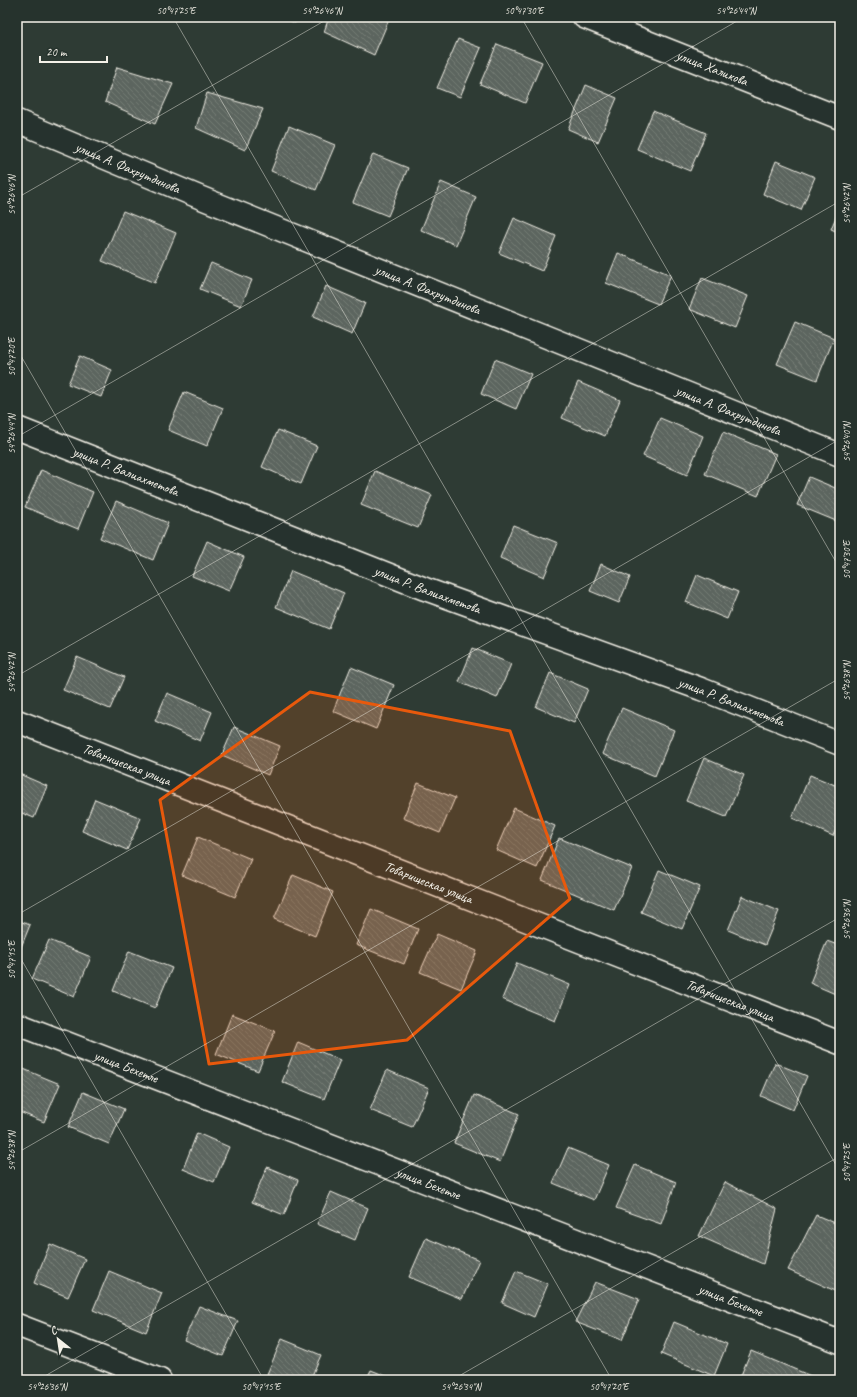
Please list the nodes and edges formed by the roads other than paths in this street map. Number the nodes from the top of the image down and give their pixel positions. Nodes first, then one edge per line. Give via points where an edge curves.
1 (584, 17) edge
2 (840, 118) edge
3 (17, 121) edge
4 (17, 428) edge
5 (840, 455) edge
6 (17, 721) edge
7 (840, 744) edge
8 (17, 1024) edge
9 (840, 1043) edge
10 (17, 1325) edge
11 (840, 1342) edge
12 (160, 1380) edge

1 - 2 street, улица Халикова
3 - 5 street, улица А. Фахрутдинова
4 - 7 street, улица Р. Валиахметова via 425,589 701,689
6 - 9 street, Товарищеская улица
8 - 11 street, улица Бехетле
10 - 12 street

